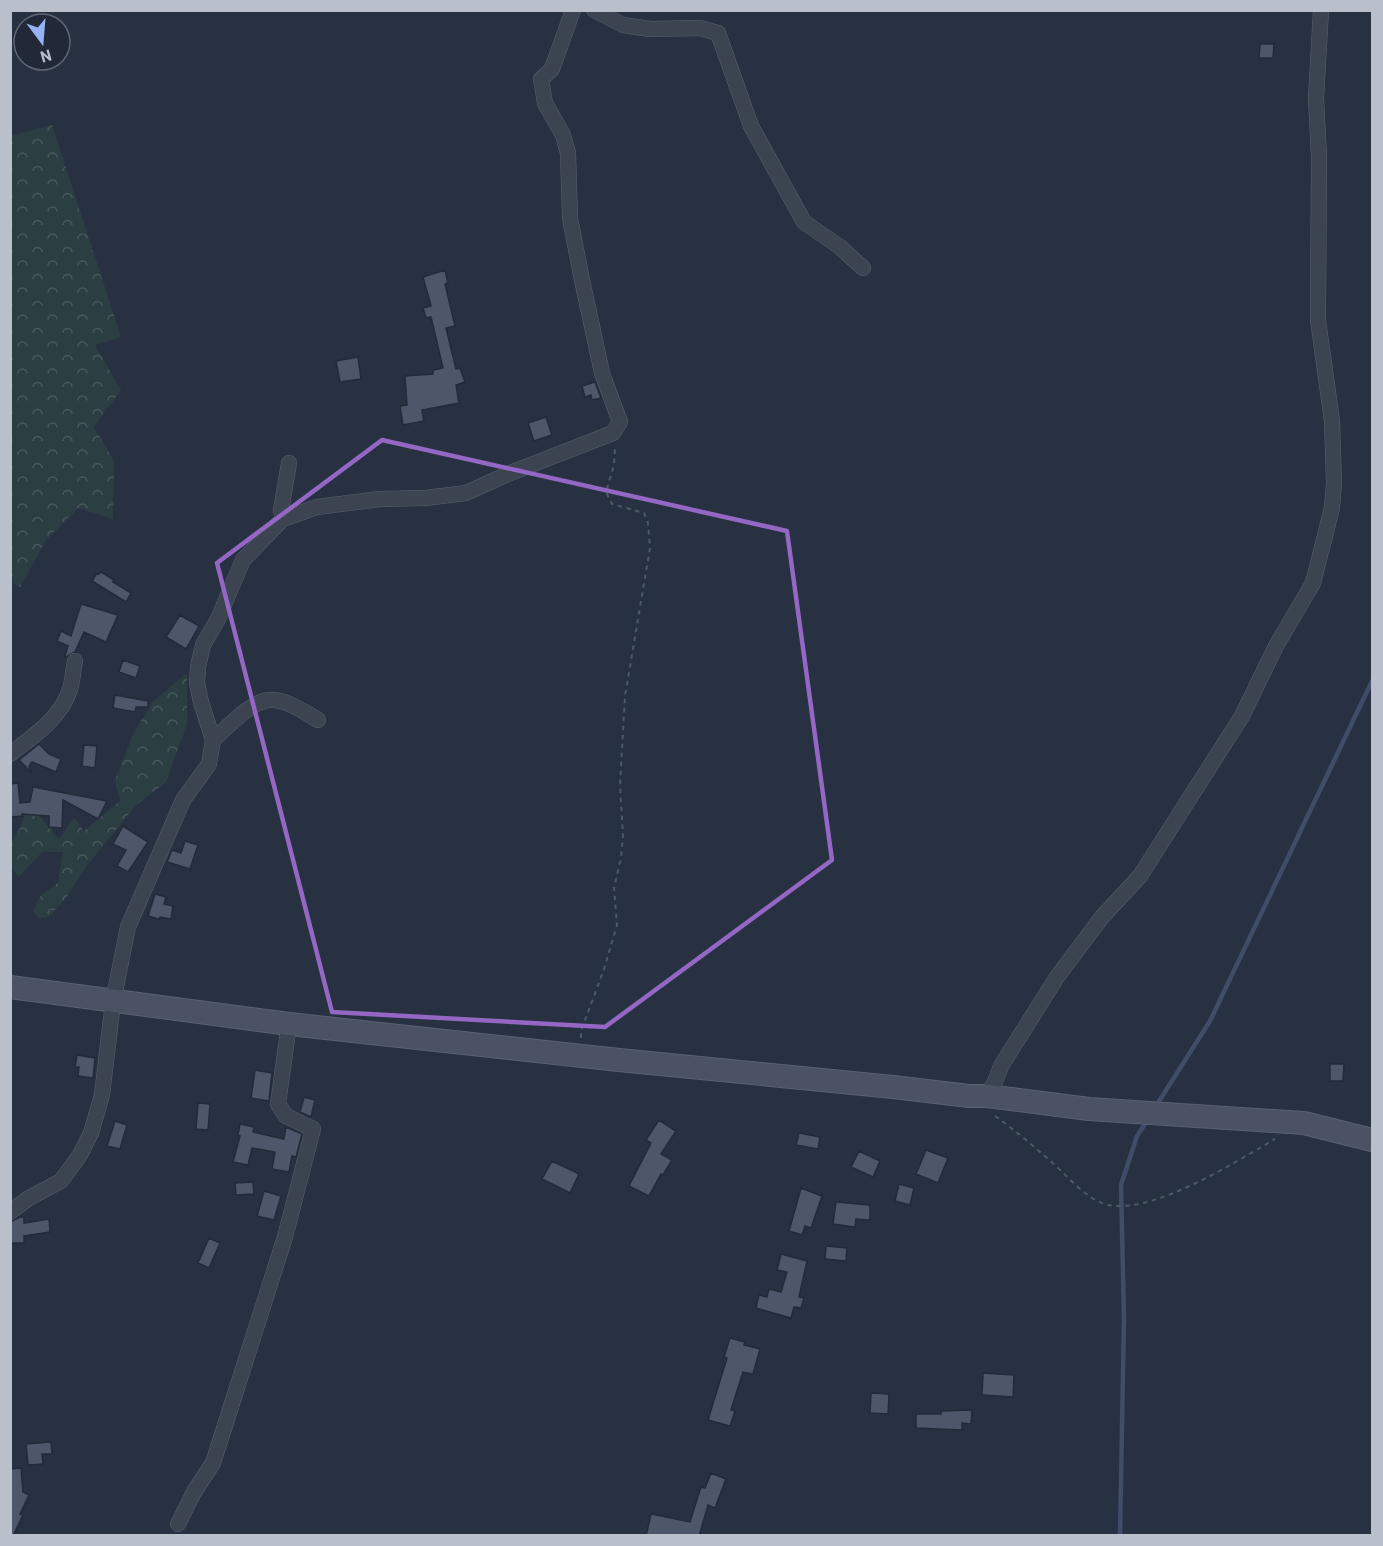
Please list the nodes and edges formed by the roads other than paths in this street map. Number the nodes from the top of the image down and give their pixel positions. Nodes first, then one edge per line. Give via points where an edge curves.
1 (573, 10) edge
2 (594, 10) edge
3 (1321, 10) edge
4 (863, 268) dead end
5 (289, 463) dead end
6 (283, 519) junction
7 (75, 661) dead end
8 (318, 720) dead end
9 (213, 740) junction
10 (10, 754) edge
11 (10, 987) edge
12 (113, 1002) junction
13 (289, 1024) junction
14 (978, 1096) junction
15 (1372, 1140) edge
16 (10, 1212) edge
17 (178, 1524) dead end

1 - 6 street via 552,69 541,79 545,103 568,153 570,218 581,275 602,373 620,422 613,433 466,493 317,507
2 - 4 street via 623,25 700,28 717,33 751,126 804,222
3 - 14 street via 1316,98 1317,320 1332,421 1334,483 1332,508 1313,583 1242,716 1140,876 1102,917 1057,977
5 - 6 street
6 - 9 street via 243,560 203,645 197,683
7 - 10 street via 70,690 61,709
8 - 9 street via 269,699 254,704
9 - 12 street via 209,764 183,800 128,927
11 - 12 main road
12 - 13 main road
12 - 16 street via 102,1095 91,1133 61,1182
13 - 14 main road
13 - 17 street via 278,1104 286,1116 313,1129 285,1237 213,1463
14 - 15 main road via 1089,1109 1304,1123

